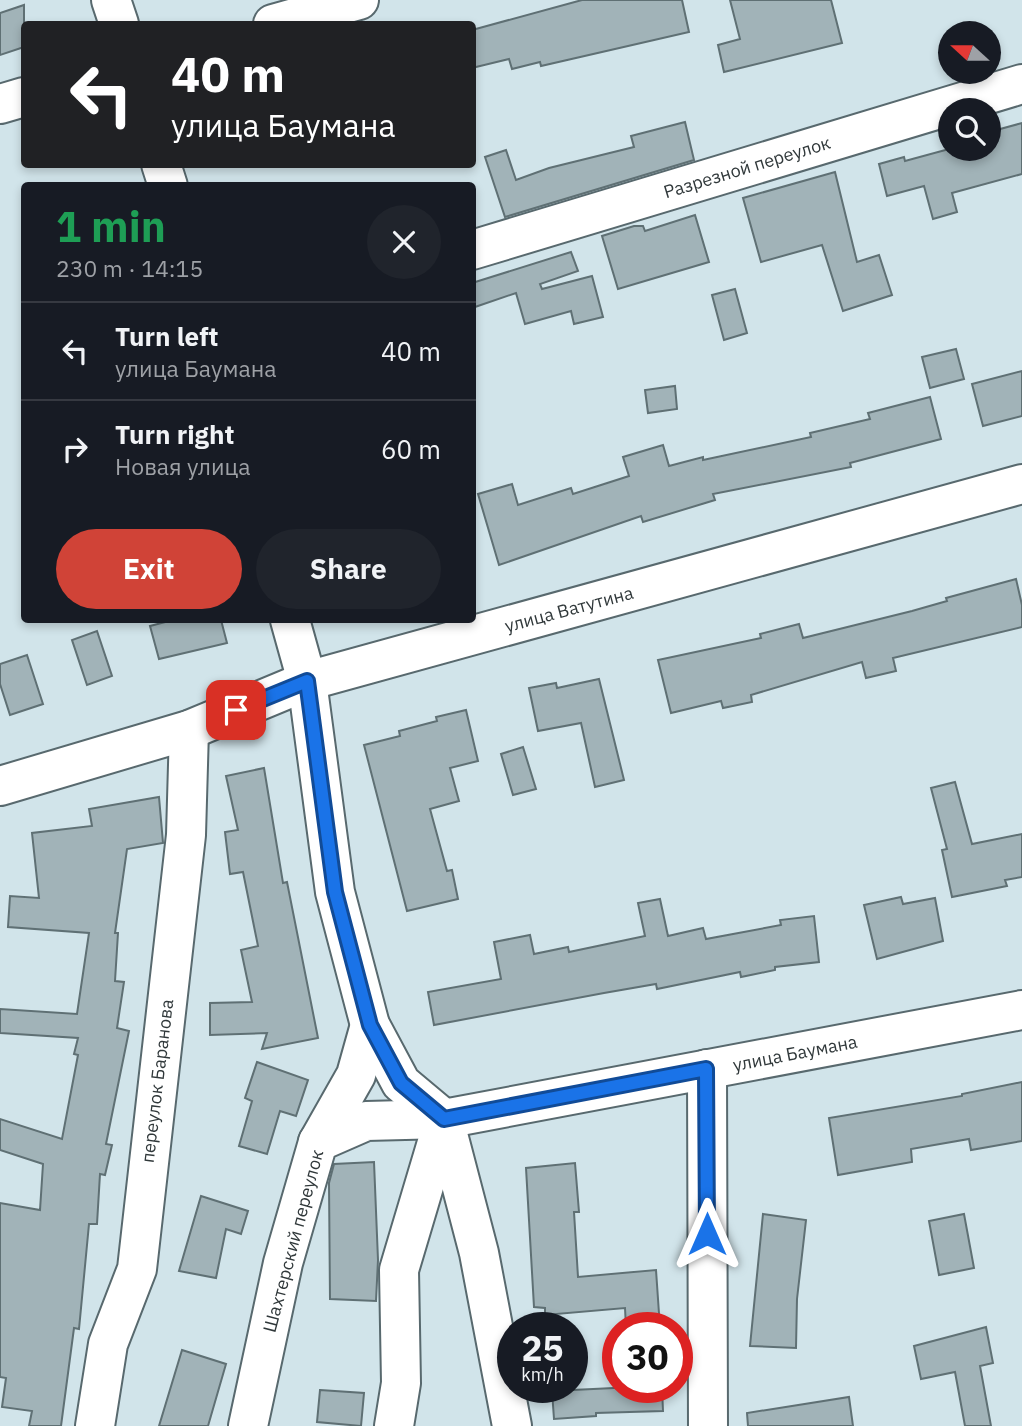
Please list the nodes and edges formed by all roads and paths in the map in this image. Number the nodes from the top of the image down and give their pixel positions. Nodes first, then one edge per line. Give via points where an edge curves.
1 (111, 0) edge
2 (359, 0) edge
3 (118, 21) edge
4 (284, 21) edge
5 (1022, 85) edge
6 (21, 97) edge
7 (0, 104) edge
8 (476, 249) edge
9 (1022, 484) edge
10 (291, 623) edge
11 (307, 681) junction
12 (189, 730) junction
13 (0, 786) edge
14 (1022, 1010) edge
15 (370, 1025) junction
16 (706, 1069) junction
17 (444, 1119) junction
18 (317, 1142) junction
19 (95, 1426) edge
20 (248, 1426) edge
21 (394, 1426) edge
22 (512, 1426) edge
23 (708, 1426) edge

1 - 3 street
2 - 4 street
5 - 8 street, Разрезной переулок
6 - 7 street
9 - 11 street, улица Ватутина
10 - 11 street
11 - 12 street, улица Ватутина
11 - 15 street via 335,892
12 - 13 street, улица Ватутина
12 - 19 street, переулок Баранова via 187,835 137,1269 108,1344
14 - 16 street, улица Баумана
15 - 17 street via 401,1083
15 - 18 street via 356,1075
16 - 17 street, улица Баумана
16 - 23 street
17 - 18 street, Шахтерский переулок via 366,1121
17 - 21 street via 399,1270 401,1383
17 - 22 street via 479,1253
18 - 20 street, Шахтерский переулок via 284,1263

